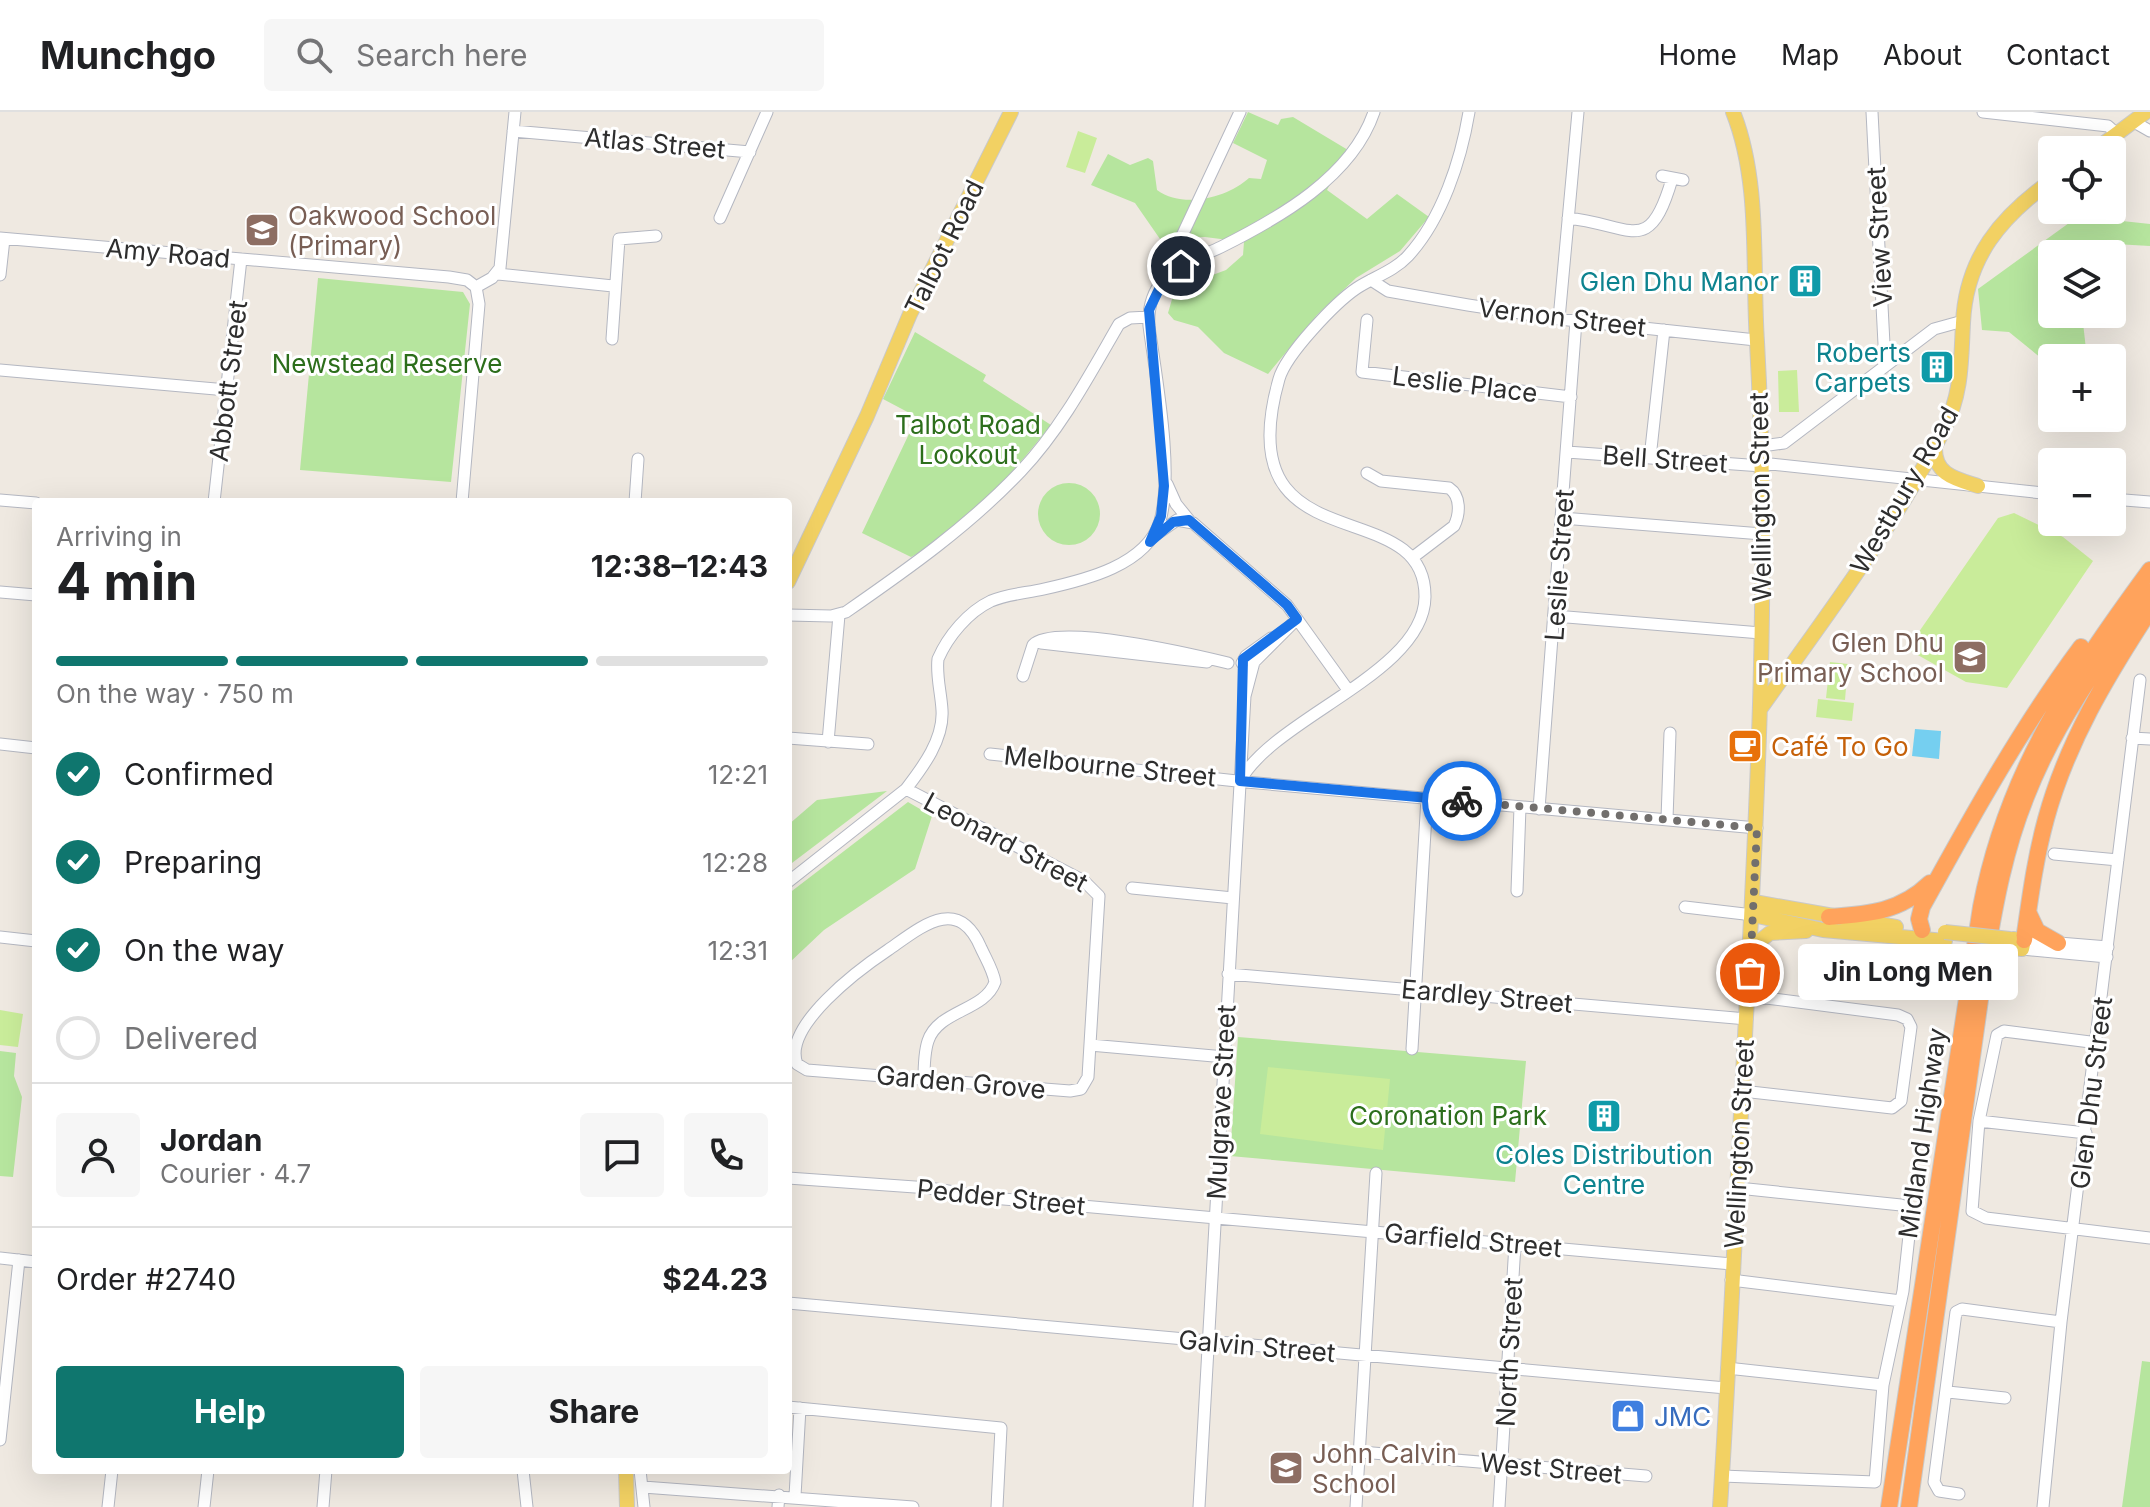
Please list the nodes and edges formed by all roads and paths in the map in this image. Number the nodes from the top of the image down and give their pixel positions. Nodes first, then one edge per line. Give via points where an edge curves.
1 (515, 112) edge
2 (767, 112) edge
3 (1240, 112) edge
4 (1374, 112) edge
5 (1469, 112) edge
6 (1578, 112) edge
7 (1733, 112) edge
8 (1872, 112) edge
9 (1983, 112) edge
10 (1006, 114) edge
11 (2141, 117) edge
12 (513, 131) junction
13 (2150, 131) edge
14 (2118, 135) joint
15 (750, 152) junction
16 (1672, 178) dead end
17 (2038, 191) edge
18 (720, 218) dead end
19 (1568, 218) junction
20 (2, 238) edge
21 (652, 241) dead end
22 (241, 259) junction
23 (1184, 264) junction
24 (498, 274) junction
25 (0, 275) edge
26 (1371, 280) junction
27 (613, 286) junction
28 (476, 287) junction
29 (1149, 317) junction
30 (1559, 319) junction
31 (1367, 320) dead end
32 (1576, 321) junction
33 (1963, 321) junction
34 (1664, 330) junction
35 (606, 335) dead end
36 (1756, 340) junction
37 (1890, 362) junction
38 (0, 370) edge
39 (880, 383) junction
40 (227, 390) junction
41 (1571, 397) junction
42 (1762, 446) junction
43 (1935, 447) junction
44 (1567, 452) junction
45 (1650, 458) junction
46 (638, 459) dead end
47 (1762, 465) junction
48 (1164, 472) junction
49 (1367, 473) dead end
50 (1917, 478) junction
51 (1978, 486) junction
52 (2038, 492) edge
53 (214, 498) edge
54 (462, 498) edge
55 (635, 498) edge
56 (0, 500) edge
57 (2126, 500) edge
58 (2150, 502) edge
59 (32, 503) edge
60 (1562, 518) junction
61 (1193, 523) junction
62 (1762, 534) junction
63 (1150, 542) junction
64 (2150, 557) edge
65 (1412, 558) junction
66 (792, 559) edge
67 (2150, 570) edge
68 (792, 573) edge
69 (0, 592) edge
70 (2150, 592) edge
71 (32, 595) edge
72 (2150, 610) edge
73 (792, 615) edge
74 (839, 615) junction
75 (1555, 616) junction
76 (1297, 619) junction
77 (1761, 633) junction
78 (1247, 665) junction
79 (1023, 676) dead end
80 (2140, 680) dead end
81 (1348, 690) junction
82 (1760, 708) junction
83 (1670, 733) dead end
84 (792, 738) edge
85 (2132, 738) junction
86 (2150, 739) edge
87 (828, 742) junction
88 (0, 744) edge
89 (868, 744) dead end
90 (32, 748) edge
91 (990, 754) dead end
92 (1240, 781) junction
93 (906, 789) junction
94 (1427, 798) junction
95 (1520, 807) junction
96 (1539, 809) junction
97 (1667, 819) junction
98 (1757, 828) junction
99 (2054, 854) dead end
100 (1948, 859) junction
101 (2118, 860) junction
102 (792, 879) edge
103 (1132, 888) dead end
104 (1517, 891) dead end
105 (1233, 898) junction
106 (1685, 907) dead end
107 (2028, 908) junction
108 (1754, 909) junction
109 (1827, 926) junction
110 (1922, 930) junction
111 (0, 937) edge
112 (1945, 937) junction
113 (32, 941) edge
114 (2058, 943) junction
115 (2012, 944) junction
116 (1752, 947) junction
117 (2107, 952) junction
118 (1228, 974) junction
119 (1417, 991) junction
120 (1749, 1000) junction
121 (1747, 1019) junction
122 (2098, 1043) junction
123 (1090, 1045) junction
124 (1412, 1049) dead end
125 (1225, 1057) junction
126 (924, 1080) junction
127 (1742, 1091) junction
128 (1979, 1121) junction
129 (2086, 1133) junction
130 (1376, 1173) dead end
131 (792, 1178) edge
132 (1738, 1188) junction
133 (1214, 1219) junction
134 (2074, 1229) junction
135 (1373, 1231) junction
136 (2150, 1238) edge
137 (1515, 1244) junction
138 (0, 1258) edge
139 (19, 1260) junction
140 (32, 1262) edge
141 (1732, 1264) junction
142 (1731, 1280) junction
143 (1901, 1301) junction
144 (792, 1303) edge
145 (2061, 1322) junction
146 (1208, 1341) junction
147 (1366, 1355) junction
148 (1507, 1367) junction
149 (1727, 1368) junction
150 (1883, 1385) junction
151 (1726, 1388) junction
152 (1948, 1392) junction
153 (2005, 1398) dead end
154 (794, 1407) edge
155 (0, 1440) edge
156 (1361, 1452) junction
157 (1502, 1464) junction
158 (112, 1474) edge
159 (208, 1474) edge
160 (326, 1474) edge
161 (523, 1474) edge
162 (626, 1474) edge
163 (641, 1474) edge
164 (1646, 1476) dead end
165 (1722, 1476) junction
166 (643, 1487) junction
167 (1959, 1494) dead end
168 (795, 1496) junction
169 (778, 1501) edge
170 (108, 1507) edge
171 (204, 1507) edge
172 (323, 1507) edge
173 (527, 1507) edge
174 (627, 1507) edge
175 (644, 1507) edge
176 (913, 1507) edge
177 (997, 1507) edge
178 (1199, 1507) edge
179 (1356, 1507) edge
180 (1499, 1507) edge
181 (1720, 1507) edge
182 (1889, 1507) edge
183 (1909, 1507) edge
184 (2043, 1507) edge

1 - 12 street
2 - 15 street
3 - 23 street via 1180,240
4 - 23 street via 1347,158 1307,194 1254,229
5 - 26 street via 1450,181 1422,236 1407,257
6 - 19 street
7 - 36 main road, Wellington Street via 1749,186
8 - 37 street, View Street via 1884,344
9 - 14 street via 2108,126
10 - 39 main road, Talbot Road
11 - 13 street
11 - 14 main road
12 - 15 street, Atlas Street
12 - 24 street
15 - 18 street
16 - 19 street via 1658,220 1645,230
17 - 33 main road, Westbury Road via 1987,240 1970,275
19 - 30 street
20 - 22 street, Amy Road
20 - 25 street
21 - 27 street via 619,239
22 - 28 street, Amy Road via 449,277
22 - 40 street, Abbott Street
23 - 29 street via 1159,285
24 - 27 street
24 - 28 street
26 - 30 street, Vernon Street via 1388,291
26 - 65 street via 1347,295 1285,366 1271,420 1270,453 1281,485 1296,501 1389,540
27 - 35 street
28 - 54 street via 479,304
29 - 48 street
29 - 74 street via 1119,324 1059,424 1022,471 934,551
30 - 32 street, Vernon Street
31 - 41 street, Leslie Place via 1362,372
32 - 34 street, Vernon Street
32 - 41 street, Leslie Street
33 - 37 street via 1941,325
33 - 43 main road, Westbury Road via 1960,387
34 - 36 street, Vernon Street
34 - 45 street
36 - 42 main road, Wellington Street
37 - 42 street via 1784,443
38 - 40 street
39 - 66 main road, Talbot Road
39 - 68 main road, Talbot Road
40 - 53 street, Abbott Street
41 - 44 street, Leslie Street
42 - 47 main road, Wellington Street
43 - 50 main road, Westbury Road
43 - 51 main road via 1943,472
44 - 45 street, Bell Street
44 - 60 street, Leslie Street
45 - 47 street, Bell Street
46 - 55 street
47 - 50 street, Bell Street
47 - 62 main road, Wellington Street
48 - 61 street via 1172,498
48 - 63 street via 1161,516
49 - 65 street via 1381,481 1455,492 1456,521 1451,530
50 - 51 street, Bell Street
50 - 82 main road, Westbury Road via 1840,601
51 - 52 street, Bell Street
56 - 59 street
57 - 58 street
60 - 62 street
60 - 75 street, Leslie Street
61 - 63 street via 1173,522
61 - 76 street
62 - 77 main road, Wellington Street
63 - 93 street via 1113,566 991,601 960,627 938,659 941,729
64 - 100 highway via 2044,699
65 - 81 street via 1424,585 1420,617 1394,655
67 - 182 highway, Midland Highway via 2054,708 2021,773 1997,839 1981,907
69 - 71 street
70 - 183 highway, Midland Highway via 2059,727 2026,796 2003,867
72 - 107 highway via 2073,744 2046,818
73 - 74 street
74 - 87 street
75 - 77 street
75 - 96 street, Leslie Street
76 - 78 street
76 - 81 street
77 - 82 main road, Wellington Street
78 - 79 street via 1044,643 1033,645
78 - 92 street, Mulgrave Street
80 - 85 street, Glen Dhu Street
81 - 92 street via 1273,744
82 - 98 main road, Wellington Street
83 - 97 street
84 - 87 street
85 - 86 street
85 - 101 street, Glen Dhu Street
87 - 89 street
88 - 90 street
91 - 92 street, Melbourne Street
92 - 94 street, Melbourne Street
92 - 105 street, Mulgrave Street
93 - 102 street
93 - 123 street, Leonard Street via 1096,890
94 - 95 street, Melbourne Street
94 - 119 street
95 - 96 street, Melbourne Street
95 - 104 street
96 - 97 street, Melbourne Street
97 - 98 street, Melbourne Street
98 - 108 main road, Wellington Street
99 - 101 street
100 - 109 highway via 1923,890 1897,907
100 - 110 highway via 1920,912
101 - 117 street, Glen Dhu Street
103 - 105 street
105 - 118 street, Mulgrave Street
106 - 108 street
107 - 114 highway via 2037,931
107 - 115 highway
108 - 109 main road
108 - 116 main road, Wellington Street
109 - 110 main road
109 - 112 main road
109 - 116 main road via 1770,933
110 - 112 main road
111 - 113 street
112 - 115 main road, bridge
114 - 115 street
114 - 117 street
115 - 117 street
116 - 120 main road, Wellington Street
117 - 122 street, Glen Dhu Street
118 - 119 street, Eardley Street
118 - 125 street, Mulgrave Street
119 - 121 street, Eardley Street
119 - 124 street
120 - 121 main road, Wellington Street
120 - 127 street via 1832,1006 1907,1019 1911,1027 1898,1105 1892,1108
121 - 127 main road, Wellington Street
122 - 128 street via 2000,1032
122 - 129 street, Glen Dhu Street
123 - 125 street
123 - 126 street, Garden Grove via 1088,1081 1078,1090
125 - 133 street, Mulgrave Street
126 - 126 street, Garden Grove via 807,1070 797,1064 795,1053 803,1031 854,973 930,921 957,920 974,931 995,982 990,992 931,1034
127 - 132 main road, Wellington Street
128 - 129 street
128 - 134 street via 1974,1213
129 - 134 street, Glen Dhu Street
130 - 135 street
131 - 133 street, Pedder Street
132 - 141 main road, Wellington Street
132 - 143 street via 1910,1209
133 - 135 street, Garfield Street
133 - 146 street, Mulgrave Street
134 - 136 street
134 - 145 street, Glen Dhu Street
135 - 137 street, Garfield Street
135 - 147 street
137 - 141 street, Garfield Street
137 - 148 street, North Street
138 - 139 street
139 - 140 street
139 - 155 street
141 - 142 main road, Wellington Street
142 - 143 street
142 - 149 main road, Wellington Street
143 - 150 street
144 - 146 street, Galvin Street
145 - 152 street via 1958,1310
145 - 184 street, Glen Dhu Street
146 - 147 street, Galvin Street
146 - 178 street, Mulgrave Street
147 - 148 street, Galvin Street
147 - 156 street
148 - 151 street, Galvin Street
148 - 157 street, North Street
149 - 150 street
149 - 151 main road, Wellington Street
150 - 165 street via 1875,1482
151 - 165 main road, Wellington Street
152 - 153 street
152 - 167 street via 1934,1482 1939,1491
154 - 168 street
154 - 177 street via 1001,1428
156 - 157 street, West Street
156 - 179 street
157 - 164 street, West Street
157 - 180 street, North Street
158 - 170 street
159 - 171 street
160 - 172 street
161 - 173 street
162 - 174 main road
163 - 166 street
165 - 181 main road, Wellington Street
166 - 169 street
166 - 175 street
168 - 169 street
168 - 176 street

